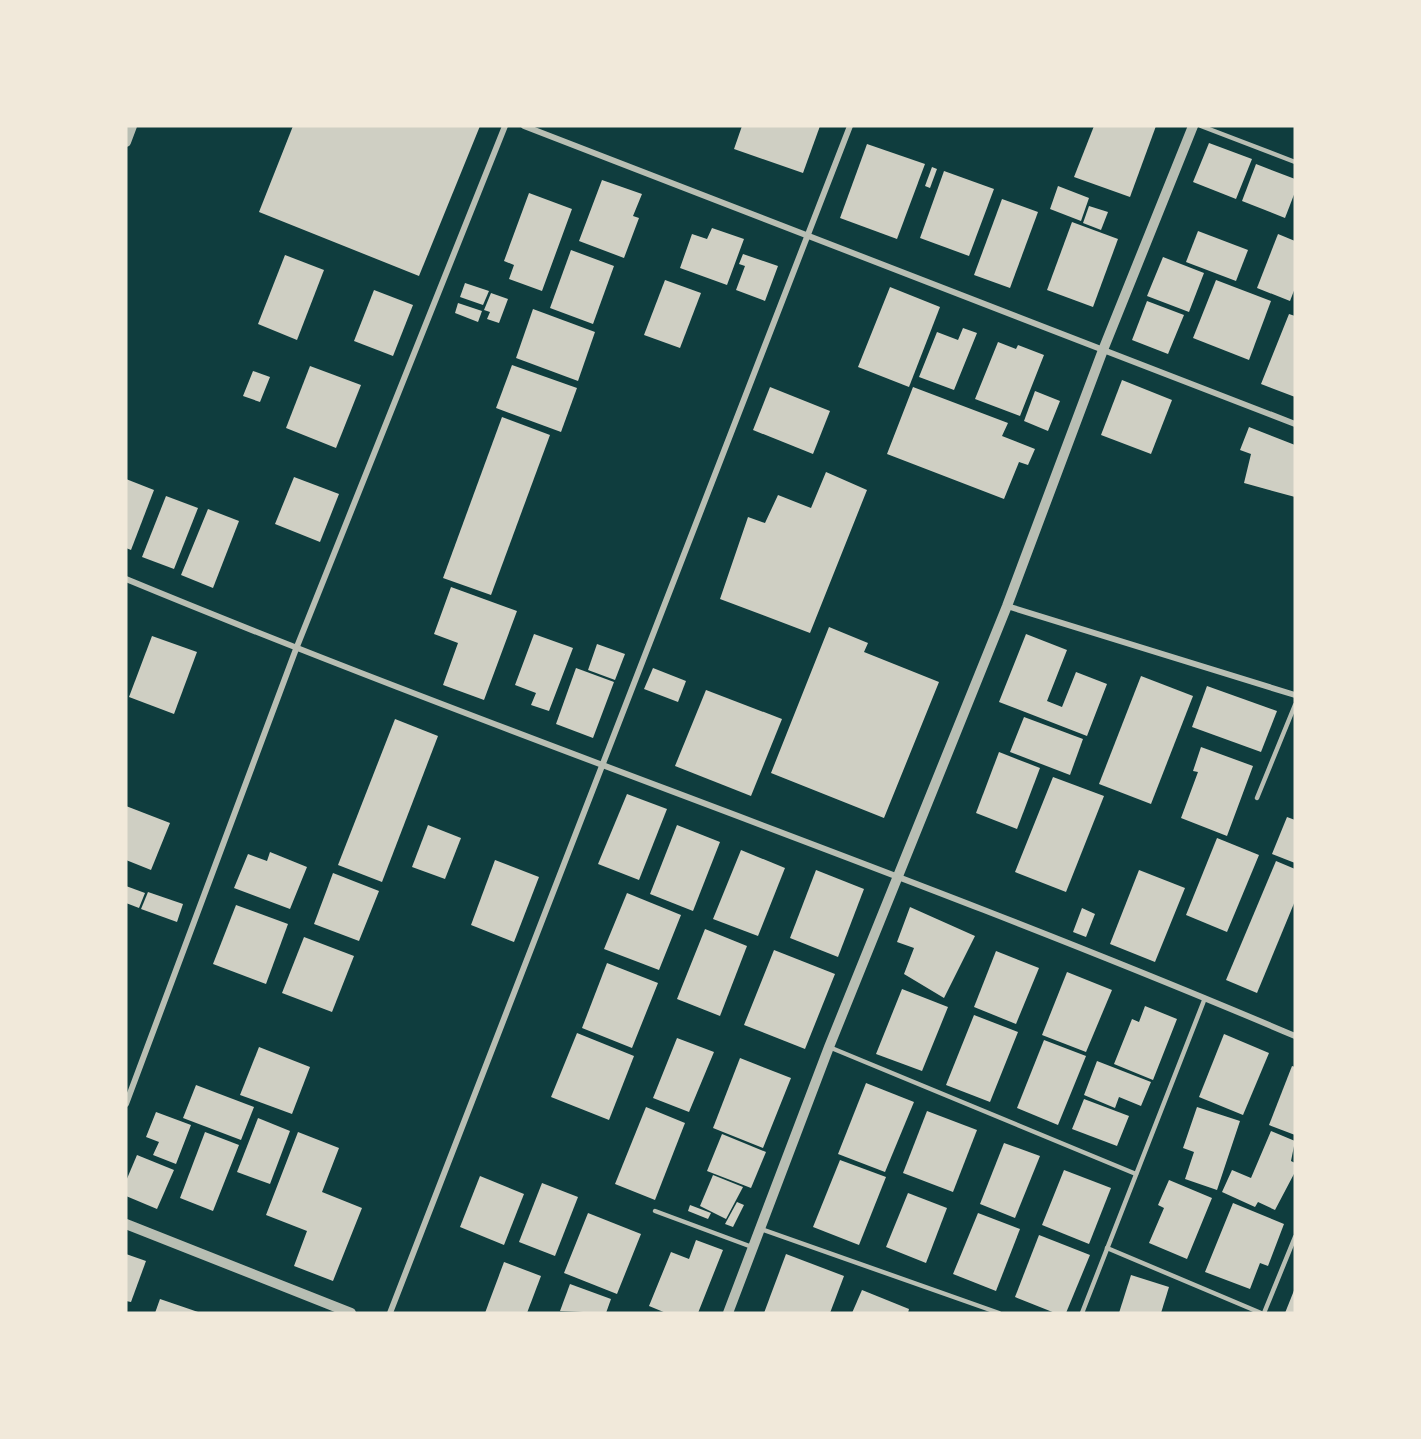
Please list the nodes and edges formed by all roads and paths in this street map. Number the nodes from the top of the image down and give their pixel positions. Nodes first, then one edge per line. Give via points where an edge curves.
1 (132, 126) edge
2 (505, 126) edge
3 (524, 126) edge
4 (850, 126) edge
5 (1193, 126) edge
6 (1201, 126) edge
7 (126, 142) edge
8 (1295, 162) edge
9 (807, 237) junction
10 (1103, 350) junction
11 (1295, 424) edge
12 (126, 579) edge
13 (1006, 606) junction
14 (296, 649) junction
15 (1295, 695) edge
16 (1295, 705) edge
17 (603, 767) junction
18 (1257, 798) dead end
19 (895, 877) junction
20 (1205, 998) junction
21 (1295, 1036) edge
22 (829, 1047) junction
23 (126, 1104) edge
24 (1136, 1174) junction
25 (655, 1211) dead end
26 (126, 1224) edge
27 (759, 1229) junction
28 (1295, 1237) edge
29 (753, 1247) junction
30 (1107, 1248) junction
31 (351, 1313) edge
32 (390, 1313) edge
33 (728, 1313) edge
34 (999, 1313) edge
35 (1082, 1313) edge
36 (1262, 1313) edge

1 - 7 street
2 - 14 street
3 - 9 street
4 - 9 street
5 - 10 street
6 - 8 lane
9 - 10 street
9 - 17 street
10 - 11 street
10 - 13 street
12 - 14 street
13 - 15 street
13 - 19 street
14 - 17 street
14 - 23 street
16 - 18 lane
17 - 19 street
17 - 32 street
19 - 20 street
19 - 22 street
20 - 21 street
20 - 24 lane
22 - 24 lane
22 - 27 street
24 - 30 lane
25 - 29 lane
26 - 31 street
27 - 29 street
27 - 34 lane
28 - 36 lane
29 - 33 street
30 - 35 lane
30 - 36 lane

